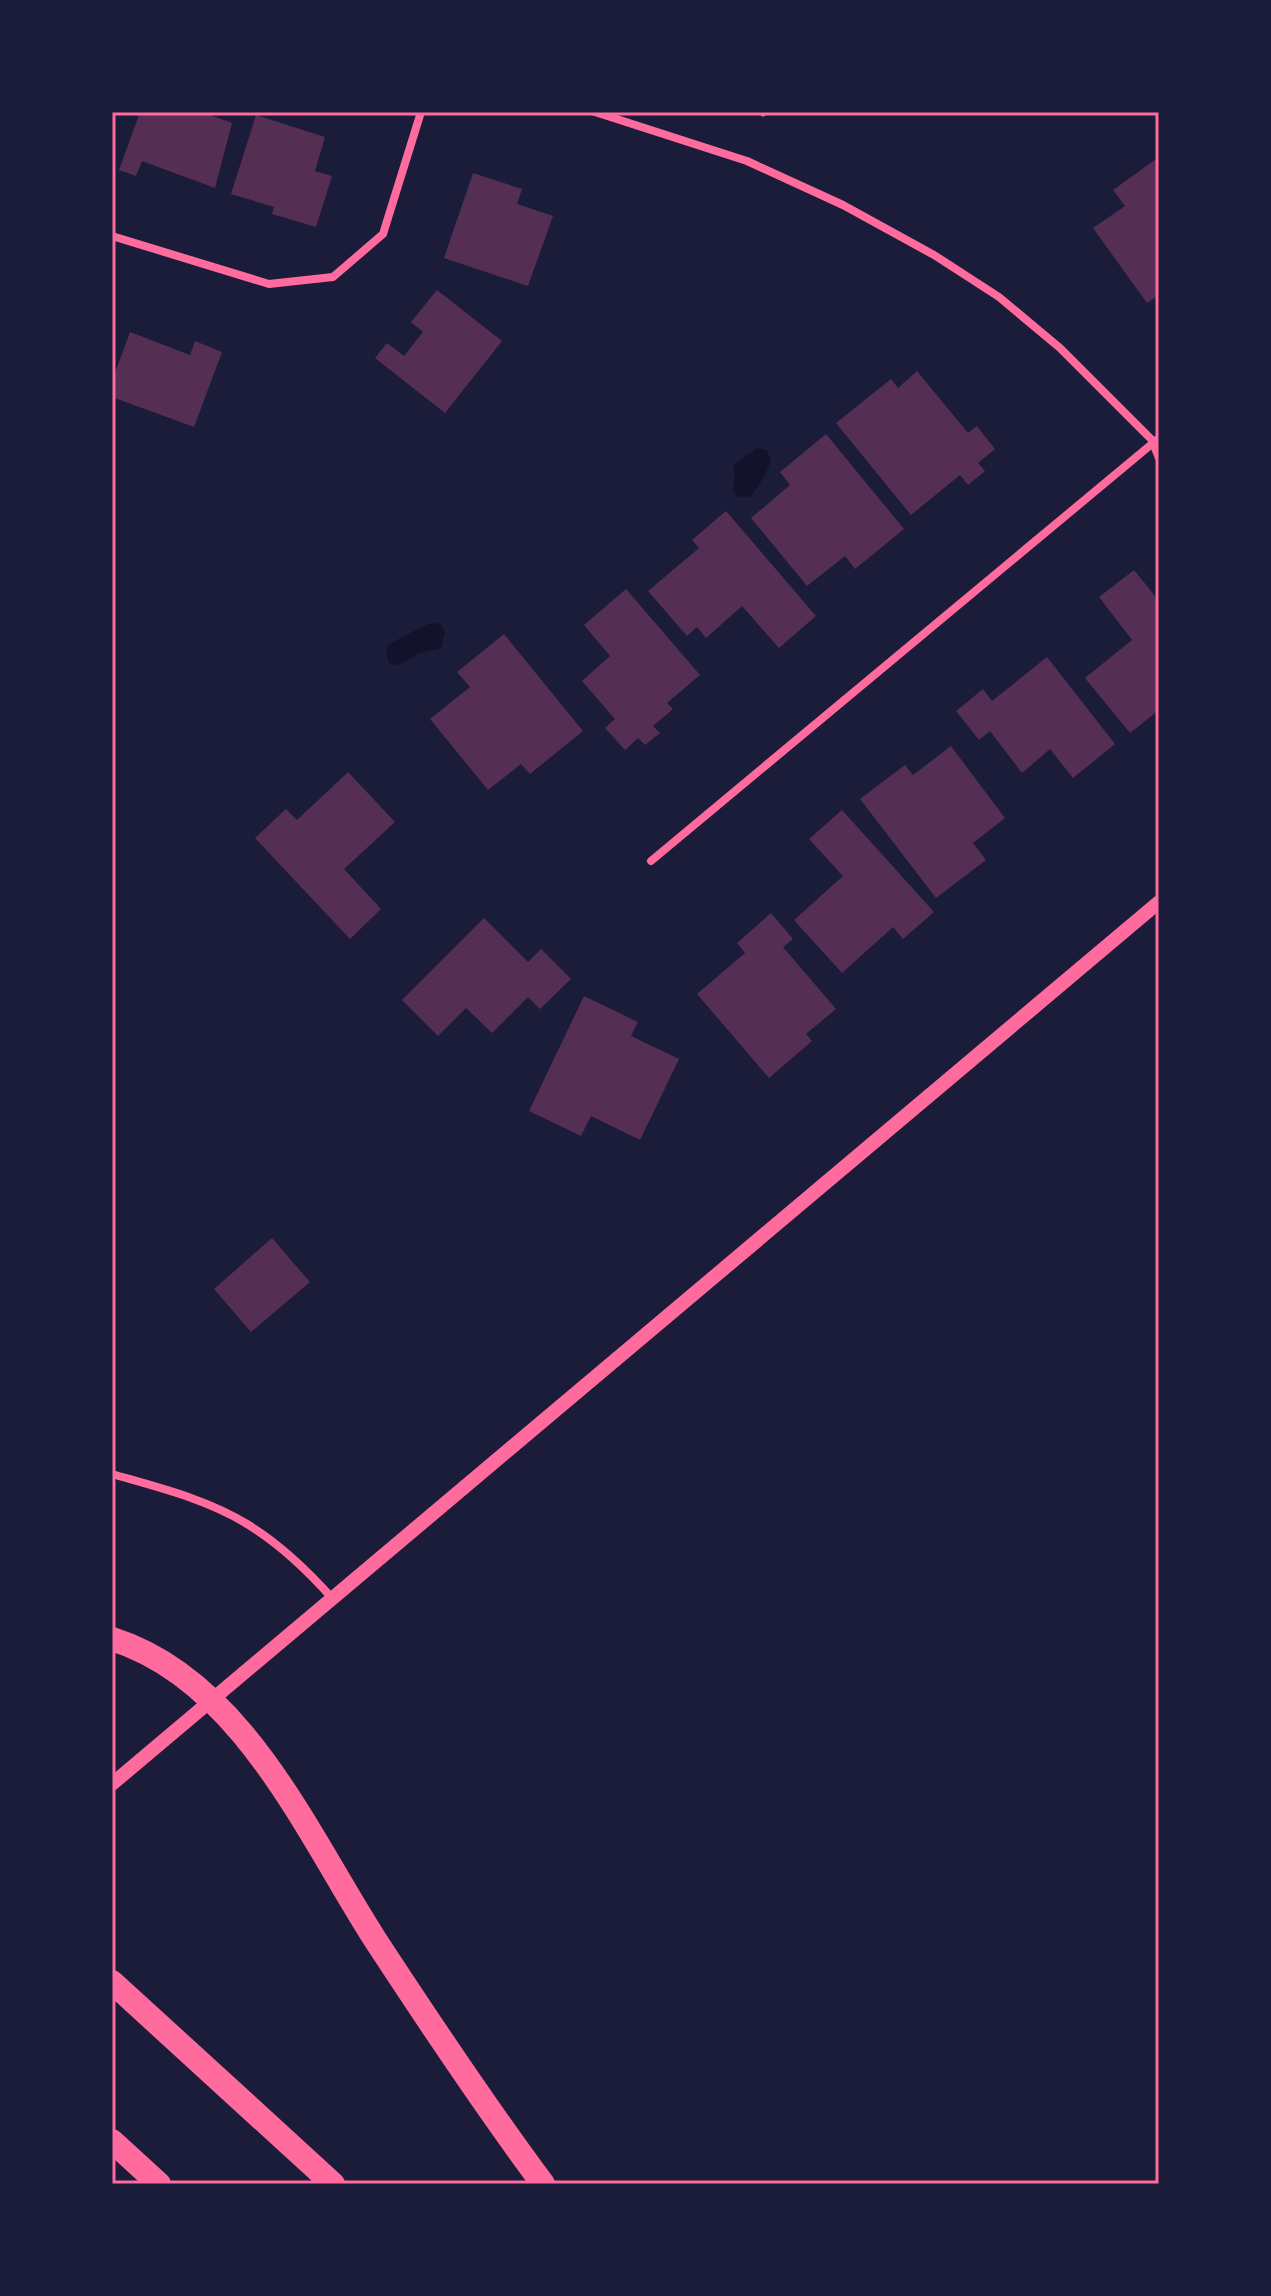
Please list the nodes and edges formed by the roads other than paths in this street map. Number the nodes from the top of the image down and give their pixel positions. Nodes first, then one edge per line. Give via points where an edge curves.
1 (421, 112) edge
2 (595, 112) edge
3 (112, 236) edge
4 (1157, 442) edge
5 (1159, 458) edge
6 (651, 861) dead end
7 (1159, 902) edge
8 (112, 1474) edge
9 (332, 1598) junction
10 (112, 1639) edge
11 (211, 1700) junction
12 (112, 1784) edge
13 (112, 1982) edge
14 (112, 2141) edge
15 (159, 2184) edge
16 (333, 2184) edge
17 (543, 2184) edge

1 - 3 street via 383,234 333,277 269,284
2 - 4 street via 747,161 934,255 999,297 1060,348
4 - 5 street
4 - 6 street
7 - 9 street
8 - 9 street via 245,1522 306,1569
9 - 11 street
10 - 11 highway via 165,1664
11 - 12 street
11 - 17 highway via 279,1781 375,1940
13 - 16 highway
14 - 15 highway

